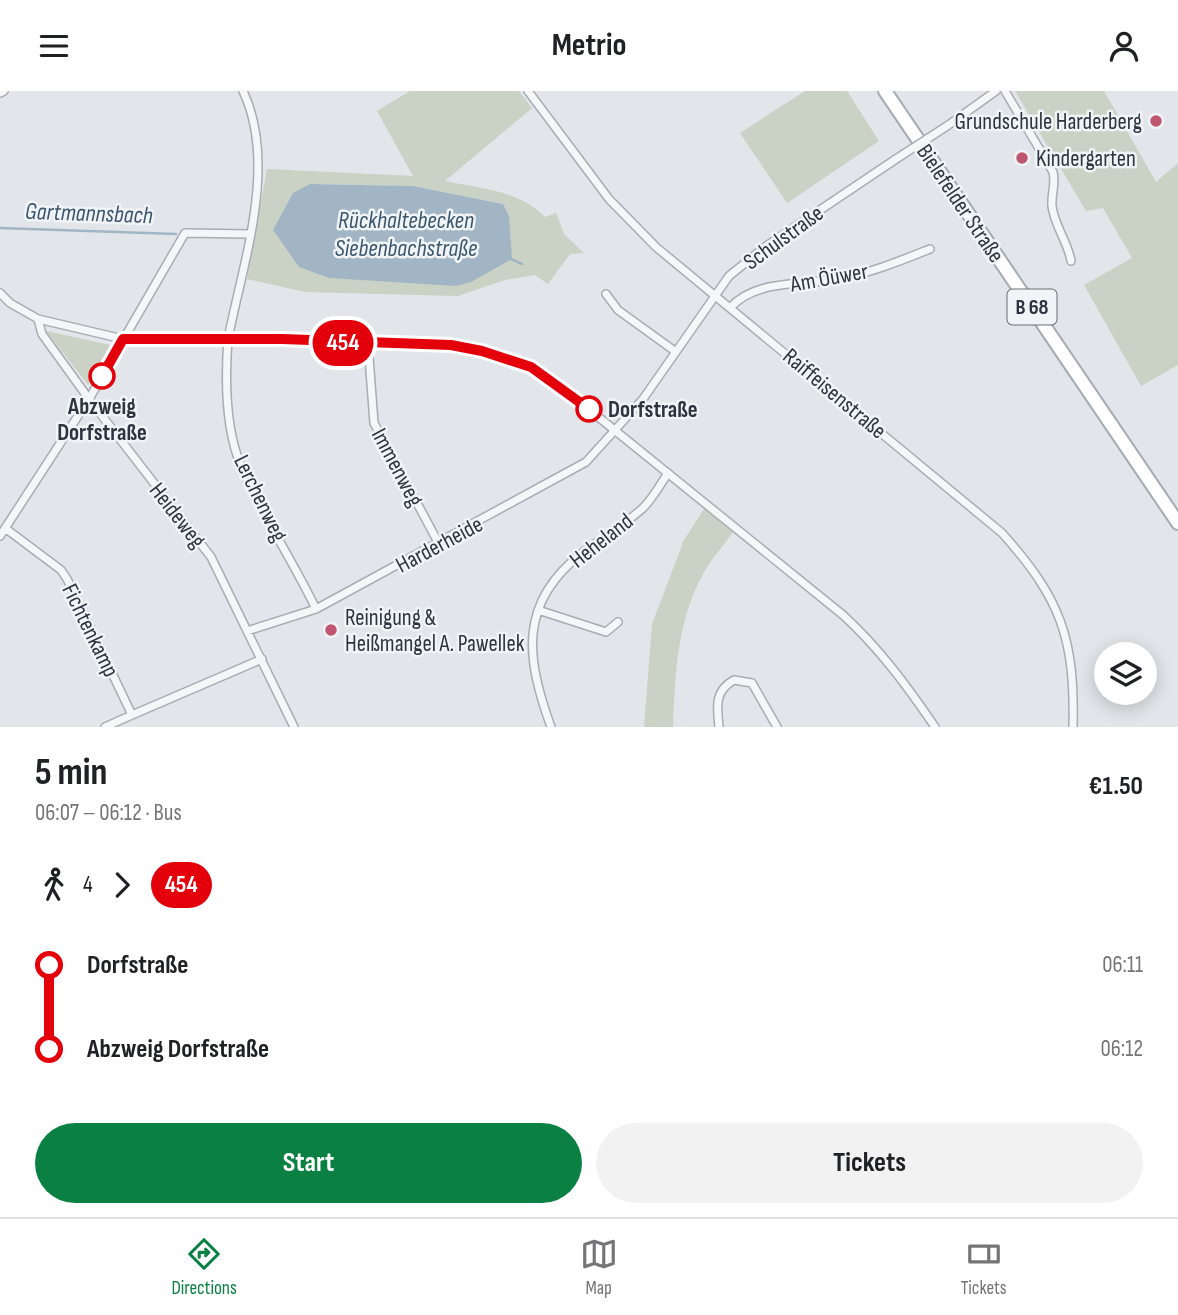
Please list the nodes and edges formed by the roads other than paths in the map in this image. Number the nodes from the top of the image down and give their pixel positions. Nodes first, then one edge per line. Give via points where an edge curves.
1 (243, 91) edge
2 (528, 91) edge
3 (886, 91) edge
4 (996, 91) edge
5 (1005, 91) edge
6 (249, 234) junction
7 (930, 249) dead end
8 (1071, 261) dead end
9 (0, 293) edge
10 (606, 294) dead end
11 (715, 295) junction
12 (730, 308) junction
13 (38, 319) junction
14 (123, 339) junction
15 (228, 339) junction
16 (368, 344) junction
17 (676, 352) junction
18 (89, 399) junction
19 (615, 431) junction
20 (668, 473) junction
21 (1178, 523) edge
22 (5, 528) junction
23 (0, 537) edge
24 (439, 544) junction
25 (316, 610) junction
26 (538, 610) junction
27 (618, 622) dead end
28 (247, 631) junction
29 (262, 659) junction
30 (132, 715) junction
31 (105, 727) edge
32 (294, 727) edge
33 (551, 727) edge
34 (719, 727) edge
35 (777, 727) edge
36 (936, 727) edge
37 (1073, 727) edge

1 - 6 street, Lerchenweg via 261,161
2 - 11 street, Raiffeisenstraße via 609,199 656,247
3 - 21 main road, Bielefelder Straße / B 68
4 - 11 street, Schulstraße, bridge via 765,247
5 - 8 street via 1053,172 1052,208
6 - 14 street via 185,233
6 - 15 street, Lerchenweg
7 - 12 street, Am Öüwer via 844,278 763,288 738,299
9 - 13 street
10 - 17 street via 618,310
11 - 12 street, Raiffeisenstraße
11 - 17 street, Schulstraße
12 - 37 street, Raiffeisenstraße via 1002,533 1034,569 1063,624 1070,655
13 - 14 street
13 - 18 street, Heideweg via 42,334
14 - 15 street
14 - 18 street
15 - 16 street
15 - 25 street, Lerchenweg via 231,420 241,465
16 - 19 street via 425,342 506,358 548,377
16 - 24 street, Immenweg via 373,423
17 - 19 street, Schulstraße
18 - 22 street
18 - 28 street, Heideweg via 211,557
19 - 20 street
19 - 24 street, Harderheide via 586,462
20 - 26 street, Heheland via 644,506 560,573
20 - 36 street via 872,642
22 - 23 street
22 - 30 street, Fichtenkamp via 61,570
24 - 25 street, Harderheide
25 - 28 street, Harderheide
26 - 27 street via 607,632
26 - 33 street, Heheland via 530,636 538,691
28 - 29 street, Heideweg
29 - 30 street
29 - 32 street, Heideweg
30 - 31 street
34 - 35 street via 720,691 734,680 751,683

